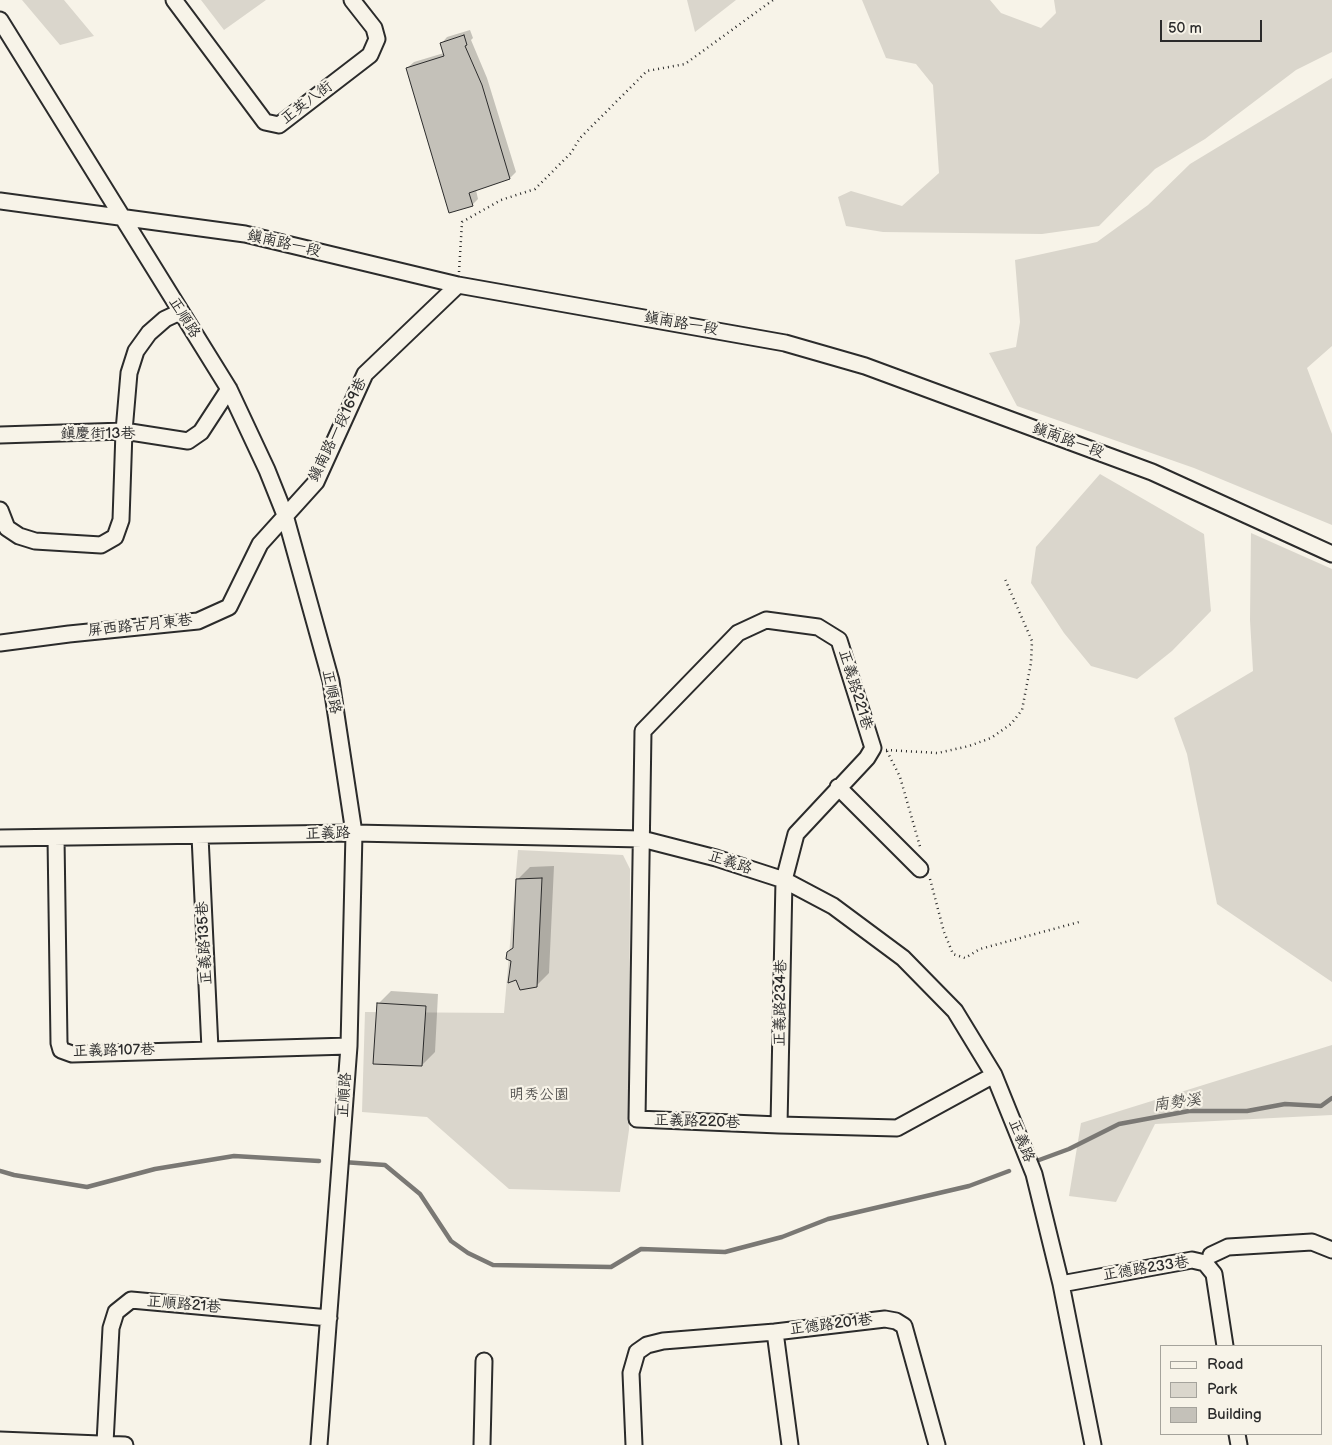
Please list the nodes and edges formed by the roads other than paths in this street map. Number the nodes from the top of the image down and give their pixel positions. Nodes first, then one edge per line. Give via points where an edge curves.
1 (174, 0) edge
2 (352, 0) edge
3 (0, 20) edge
4 (0, 201) edge
5 (121, 218) junction
6 (458, 285) junction
7 (180, 312) junction
8 (229, 389) junction
9 (124, 431) junction
10 (0, 435) edge
11 (0, 510) edge
12 (285, 515) junction
13 (1332, 554) edge
14 (0, 643) edge
15 (838, 787) junction
16 (354, 833) junction
17 (200, 836) junction
18 (0, 838) edge
19 (56, 838) junction
20 (642, 839) junction
21 (925, 873) road end
22 (784, 880) junction
23 (349, 1046) junction
24 (210, 1049) junction
25 (994, 1075) junction
26 (778, 1125) junction
27 (1332, 1250) edge
28 (1211, 1255) dead end
29 (1061, 1284) junction
30 (329, 1318) junction
31 (775, 1332) junction
32 (1225, 1345) edge
33 (484, 1361) dead end
34 (0, 1440) edge
35 (105, 1443) junction
36 (125, 1445) edge
37 (319, 1445) edge
38 (482, 1445) edge
39 (634, 1445) edge
40 (790, 1445) edge
41 (937, 1445) edge
42 (1093, 1445) edge

1 - 2 street, 正英八街 via 265,122 279,125 370,55 376,39 374,28
3 - 5 street, 正順路
4 - 5 street, 鎮南路一段
5 - 6 street, 鎮南路一段 via 245,234
5 - 7 street, 正順路
6 - 12 street, 鎮南路一段169巷 via 365,374 316,482
6 - 13 street, 鎮南路一段 via 785,343 865,366 1152,472
7 - 8 street, 正順路
7 - 9 street via 149,333 136,351 129,373
8 - 9 street, 鎮慶街13巷 via 201,432 188,441
8 - 12 street, 正順路
9 - 10 street, 鎮慶街13巷
9 - 11 street via 121,520 115,537 101,544 35,542 7,528
12 - 14 street, 屏西路古月東巷 via 260,544 229,607 205,618
12 - 16 street, 正順路 via 331,681
15 - 20 street, 正義路221巷 via 880,749 839,640 818,627 766,620 738,633 643,731
15 - 21 street
15 - 22 street, 正義路221巷 via 796,834
16 - 17 street, 正義路
16 - 20 street, 正義路
16 - 23 street, 正順路
17 - 19 street, 正義路
17 - 24 street, 正義路135巷
18 - 19 street, 正義路
19 - 24 street, 正義路107巷 via 58,1043 61,1050 72,1054
20 - 22 street, 正義路
20 - 26 street, 正義路220巷 via 637,1119
22 - 25 street, 正義路 via 833,906 903,958 955,1011
22 - 26 street, 正義路234巷
23 - 24 street, 正義路107巷
23 - 30 street, 正順路
25 - 26 street, 正義路220巷 via 897,1128
25 - 29 street, 正義路 via 1034,1174
27 - 28 street via 1312,1242 1228,1246
29 - 32 street, 正德路233巷 via 1192,1260 1205,1263 1214,1274
29 - 42 street, 正義路
30 - 35 street, 正順路21巷 via 131,1300 116,1312 111,1328
30 - 37 street, 正順路
31 - 39 street, 正德路201巷 via 663,1341 647,1345 637,1352 631,1373
31 - 40 street
31 - 41 street, 正德路201巷 via 885,1319 904,1326
33 - 38 street
34 - 35 street
35 - 36 street

